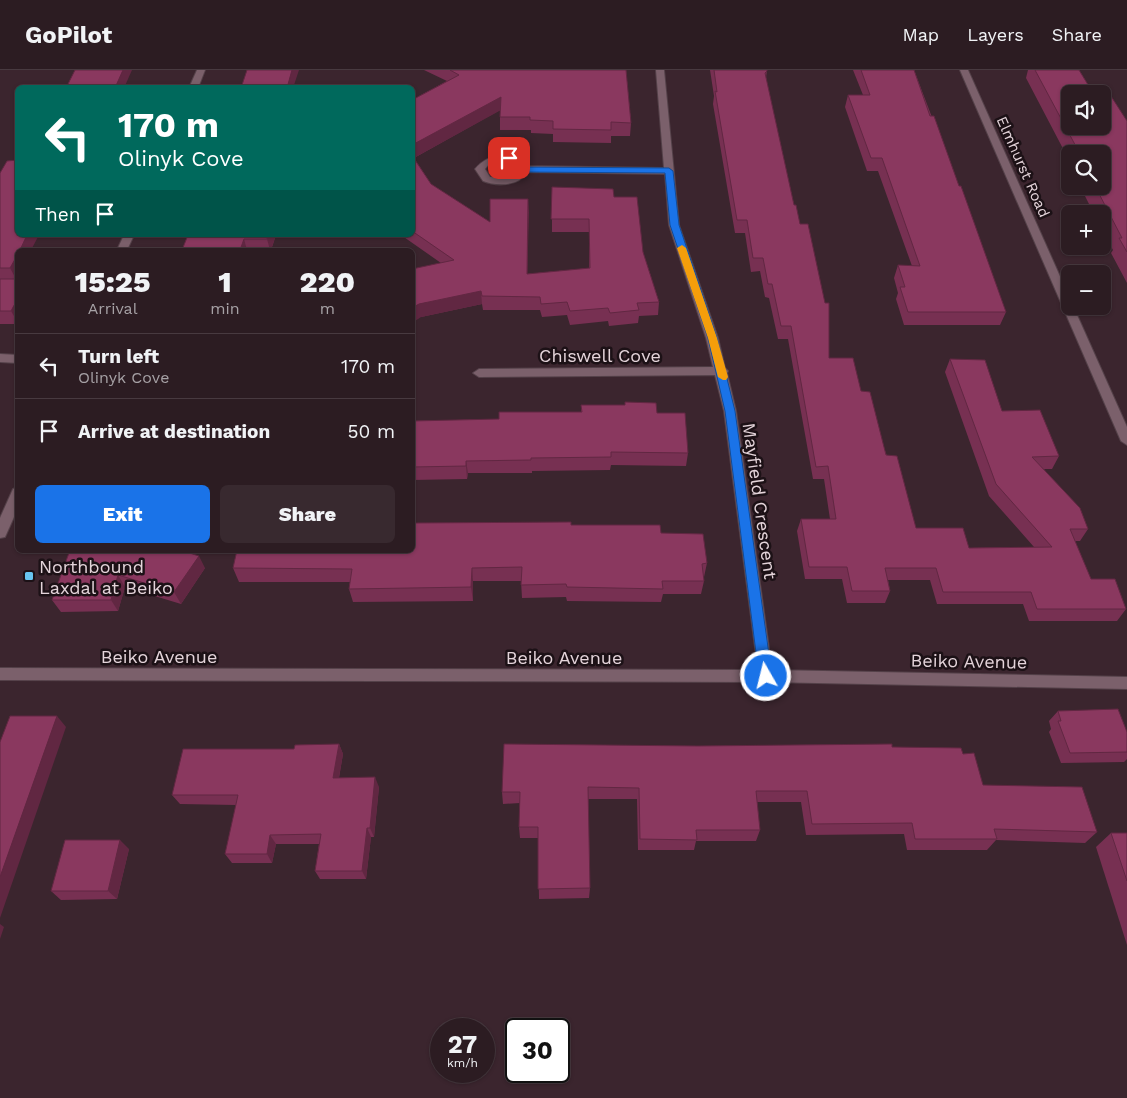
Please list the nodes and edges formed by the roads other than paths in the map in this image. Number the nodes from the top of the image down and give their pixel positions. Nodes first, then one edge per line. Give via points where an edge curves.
1 (201, 70) edge
2 (660, 70) edge
3 (964, 70) edge
4 (194, 85) edge
5 (522, 169) dead end
6 (669, 171) junction
7 (0, 358) edge
8 (15, 359) edge
9 (722, 371) junction
10 (479, 373) dead end
11 (1127, 441) edge
12 (15, 499) edge
13 (0, 532) edge
14 (0, 674) edge
15 (766, 676) junction
16 (1127, 683) edge

1 - 4 street
2 - 6 street, Mayfield Crescent
3 - 11 street, Elmhurst Road
5 - 6 street
6 - 9 street, Mayfield Crescent via 674,225
7 - 8 street
9 - 10 street, Chiswell Cove
9 - 15 street, Mayfield Crescent
12 - 13 street
14 - 15 street, Beiko Avenue
15 - 16 street, Beiko Avenue

